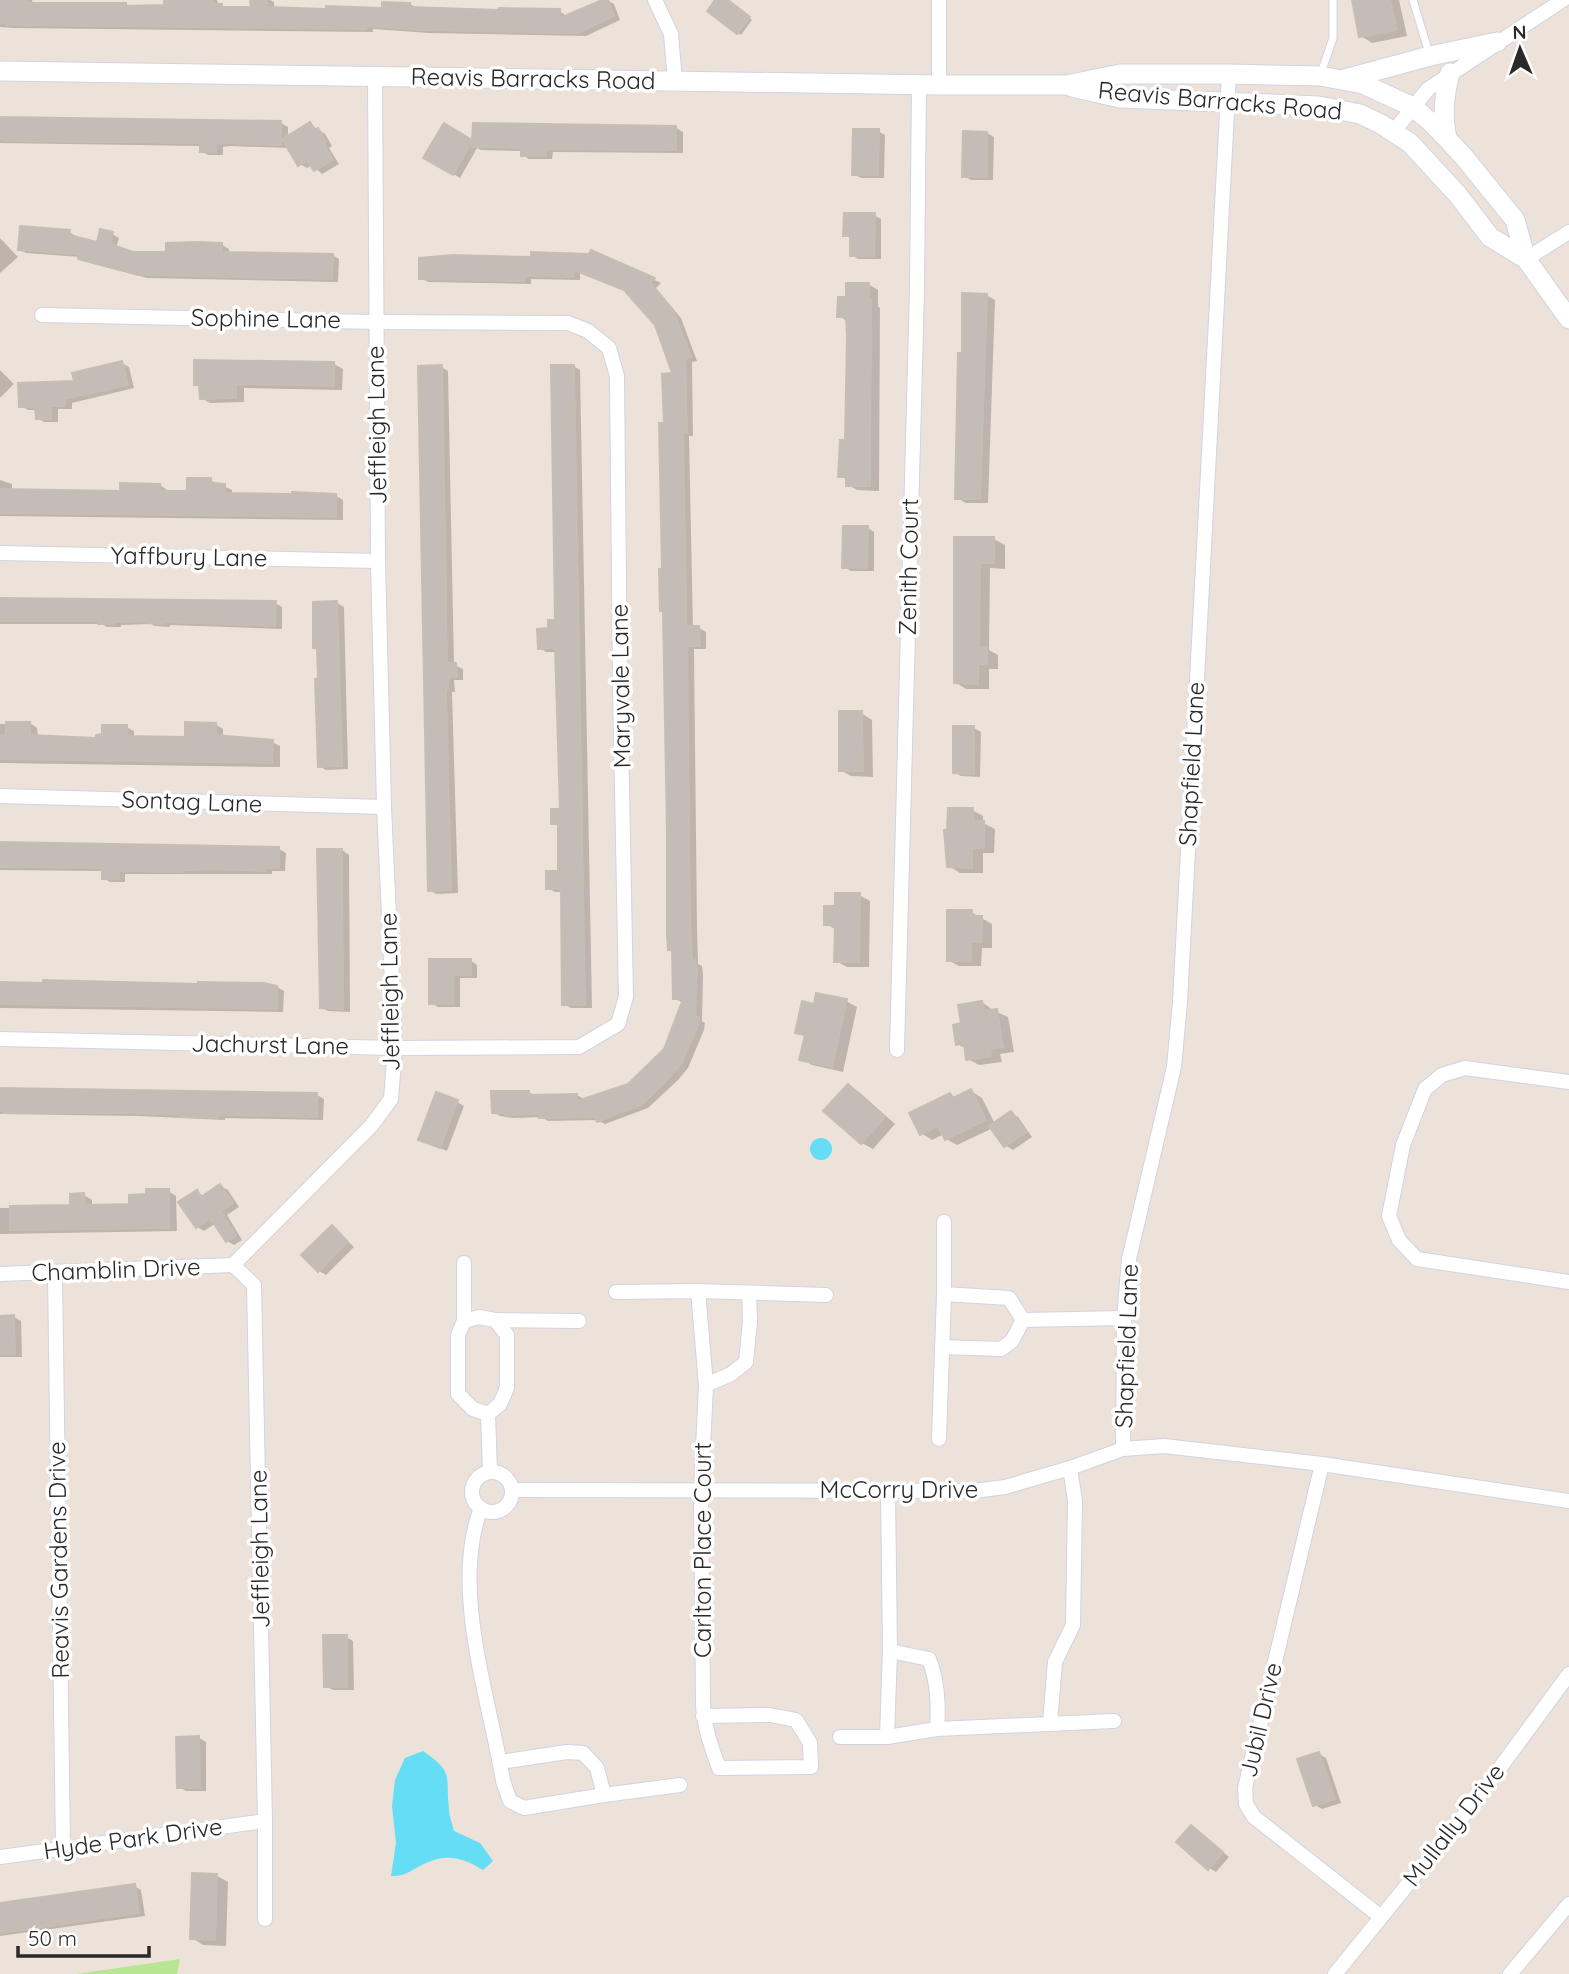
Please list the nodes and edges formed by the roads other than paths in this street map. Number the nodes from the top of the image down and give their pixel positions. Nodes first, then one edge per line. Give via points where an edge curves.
1 (655, 0) edge
2 (939, 0) edge
3 (1333, 0) edge
4 (1413, 0) edge
5 (1563, 0) edge
6 (1497, 42) junction
7 (1430, 56) junction
8 (0, 71) edge
9 (1450, 73) junction
10 (1229, 74) junction
11 (375, 76) junction
12 (1320, 76) junction
13 (1342, 79) junction
14 (675, 81) junction
15 (919, 85) junction
16 (939, 85) junction
17 (1066, 85) junction
18 (1228, 102) junction
19 (1413, 107) junction
20 (1394, 131) junction
21 (1447, 138) junction
22 (1569, 232) edge
23 (1526, 259) junction
24 (42, 315) dead end
25 (1569, 318) edge
26 (376, 322) junction
27 (609, 348) joint
28 (0, 553) edge
29 (378, 561) junction
30 (0, 796) edge
31 (384, 807) junction
32 (618, 1024) joint
33 (0, 1039) edge
34 (395, 1048) junction
35 (897, 1050) dead end
36 (1569, 1082) edge
37 (944, 1222) dead end
38 (464, 1262) dead end
39 (233, 1265) junction
40 (55, 1273) junction
41 (0, 1274) edge
42 (1569, 1282) edge
43 (698, 1291) junction
44 (616, 1292) dead end
45 (750, 1294) junction
46 (944, 1294) junction
47 (826, 1295) dead end
48 (1124, 1318) junction
49 (495, 1320) junction
50 (1023, 1320) junction
51 (464, 1321) junction
52 (579, 1321) dead end
53 (942, 1348) junction
54 (706, 1385) junction
55 (488, 1414) junction
56 (939, 1439) dead end
57 (1123, 1449) junction
58 (1322, 1464) junction
59 (1070, 1468) junction
60 (490, 1472) junction
61 (512, 1490) junction
62 (701, 1490) junction
63 (888, 1490) junction
64 (1569, 1500) edge
65 (481, 1508) junction
66 (890, 1651) junction
67 (1569, 1674) edge
68 (703, 1716) junction
69 (1114, 1721) dead end
70 (1050, 1723) junction
71 (937, 1729) junction
72 (840, 1737) dead end
73 (887, 1737) junction
74 (500, 1762) junction
75 (680, 1785) dead end
76 (604, 1795) junction
77 (265, 1821) junction
78 (63, 1847) junction
79 (0, 1857) edge
80 (1569, 1903) edge
81 (1381, 1917) junction
82 (265, 1919) dead end
83 (1335, 1974) edge
84 (1510, 1974) edge

1 - 14 street via 671,34
2 - 16 street
3 - 12 lane via 1333,38
4 - 7 lane
5 - 6 street
6 - 7 main road
6 - 9 street
7 - 13 main road
8 - 11 main road, Reavis Barracks Road
9 - 19 street
9 - 21 main road via 1443,118
10 - 12 main road, Reavis Barracks Road
10 - 17 main road, Reavis Barracks Road via 1120,74
10 - 18 street, Shapfield Lane
11 - 14 main road, Reavis Barracks Road
11 - 26 street, Jeffleigh Lane
12 - 13 main road, Reavis Barracks Road
13 - 19 main road, Reavis Barracks Road
14 - 15 main road, Reavis Barracks Road
15 - 16 main road, Reavis Barracks Road
15 - 35 street, Zenith Court
16 - 17 main road, Reavis Barracks Road
17 - 18 main road, Reavis Barracks Road via 1120,98
18 - 20 main road, Reavis Barracks Road via 1335,108
18 - 48 street, Shapfield Lane via 1174,1067 1129,1259
19 - 20 street
19 - 21 main road, Reavis Barracks Road
20 - 23 main road, Reavis Barracks Road via 1423,156 1490,237
21 - 23 main road, Reavis Barracks Road via 1515,220
22 - 23 street
23 - 25 main road, Reavis Barracks Road
24 - 26 street, Sophine Lane
26 - 27 street, Sophine Lane via 568,323 588,331
26 - 29 street, Jeffleigh Lane
27 - 32 street, Maryvale Lane via 617,376 626,997
28 - 29 street, Yaffbury Lane
29 - 31 street, Jeffleigh Lane
30 - 31 street, Sontag Lane
31 - 34 street, Jeffleigh Lane
32 - 34 street, Jachurst Lane via 579,1047
33 - 34 street, Jachurst Lane
34 - 39 street, Jeffleigh Lane via 391,1099 371,1126
36 - 42 street via 1465,1069 1443,1074 1425,1089 1403,1145 1389,1216 1399,1240 1417,1259
37 - 46 street
38 - 51 street
39 - 40 street, Chamblin Drive
39 - 77 street, Jeffleigh Lane via 254,1285
40 - 41 street, Chamblin Drive
40 - 78 street, Reavis Gardens Drive
43 - 44 street
43 - 45 street
43 - 54 street, Carlton Place Court
45 - 47 street
45 - 54 street via 746,1362
46 - 50 street via 1009,1298
46 - 53 street
48 - 50 street
48 - 57 street, Shapfield Lane
49 - 51 street via 479,1317
49 - 52 street
49 - 55 street via 508,1335 507,1388 500,1404
50 - 53 street via 1012,1341 1001,1349
51 - 55 street via 458,1335 458,1394 473,1409
53 - 56 street
54 - 62 street, Carlton Place Court
55 - 60 street
57 - 58 street, McCorry Drive via 1164,1446
57 - 59 street, McCorry Drive
58 - 64 street, McCorry Drive
58 - 81 street, Jubil Drive via 1245,1796 1254,1817
59 - 63 street, McCorry Drive via 974,1491
59 - 70 street via 1073,1625 1055,1662
60 - 61 street via 508,1479
60 - 65 street via 479,1477 472,1489
61 - 62 street, McCorry Drive
61 - 65 street via 505,1508 492,1512
62 - 63 street, McCorry Drive
62 - 68 street, Carlton Place Court
63 - 66 street
65 - 74 street via 470,1571 475,1648
66 - 71 street via 929,1659 936,1676
66 - 73 street
67 - 81 street, Mullally Drive via 1477,1799
68 - 68 street, Carlton Place Court via 719,1768 811,1767 810,1743 796,1720 770,1715
69 - 70 street
70 - 71 street
71 - 73 street
72 - 73 street
74 - 76 street via 583,1753 597,1768
74 - 76 street via 510,1801 524,1808
75 - 76 street
77 - 78 street, Hyde Park Drive
77 - 82 street, Jeffleigh Lane
78 - 79 street, Hyde Park Drive
80 - 84 street
81 - 83 street, Mullally Drive

